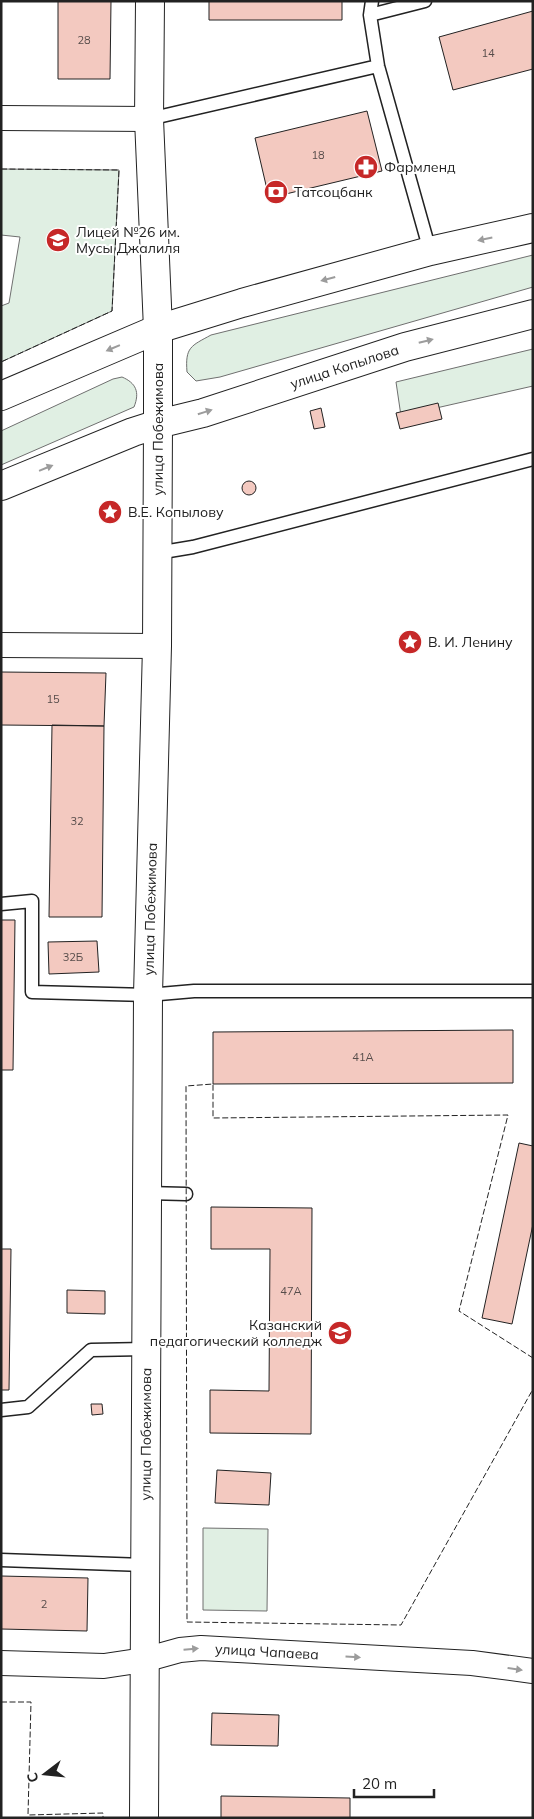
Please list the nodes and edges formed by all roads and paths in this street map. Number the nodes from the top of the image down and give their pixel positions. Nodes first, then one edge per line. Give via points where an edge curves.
1 (150, 1) edge
2 (372, 1) edge
3 (425, 1) edge
4 (370, 15) junction
5 (378, 66) junction
6 (1, 118) edge
7 (148, 119) junction
8 (533, 228) edge
9 (430, 251) junction
10 (533, 314) edge
11 (158, 329) junction
12 (1, 396) edge
13 (158, 424) junction
14 (533, 459) edge
15 (1, 486) edge
16 (157, 553) junction
17 (1, 645) edge
18 (157, 646) junction
19 (1, 904) edge
20 (533, 991) edge
21 (148, 995) junction
22 (147, 1193) junction
23 (186, 1194) dead end
24 (146, 1349) junction
25 (1, 1410) edge
26 (1, 1560) edge
27 (144, 1564) junction
28 (144, 1660) junction
29 (1, 1663) edge
30 (533, 1671) edge
31 (144, 1818) edge

1 - 7 street, улица Побежимова
2 - 4 lane
3 - 4 lane
4 - 5 lane
5 - 7 lane
5 - 9 lane
6 - 7 street
7 - 11 street, улица Побежимова
8 -> 9 street
9 -> 11 street
13 -> 10 street, улица Копылова via 203,413 405,347
11 -> 12 street
11 - 13 street, улица Побежимова
15 -> 13 street, улица Копылова
13 - 16 street, улица Побежимова
14 - 16 lane via 193,547
16 - 18 street, улица Побежимова
17 - 18 street
18 - 21 street, улица Побежимова
19 - 21 lane via 32,901 32,992
20 - 21 lane via 204,991
21 - 22 street, улица Побежимова
22 - 23 lane
22 - 24 street, улица Побежимова
24 - 25 lane via 91,1350 28,1408
24 - 27 street, улица Побежимова
26 - 27 lane
27 - 28 street, улица Побежимова
28 - 29 street, улица Чапаева via 104,1666
28 -> 30 street, улица Чапаева via 201,1648 472,1663
28 - 31 street, улица Побежимова

